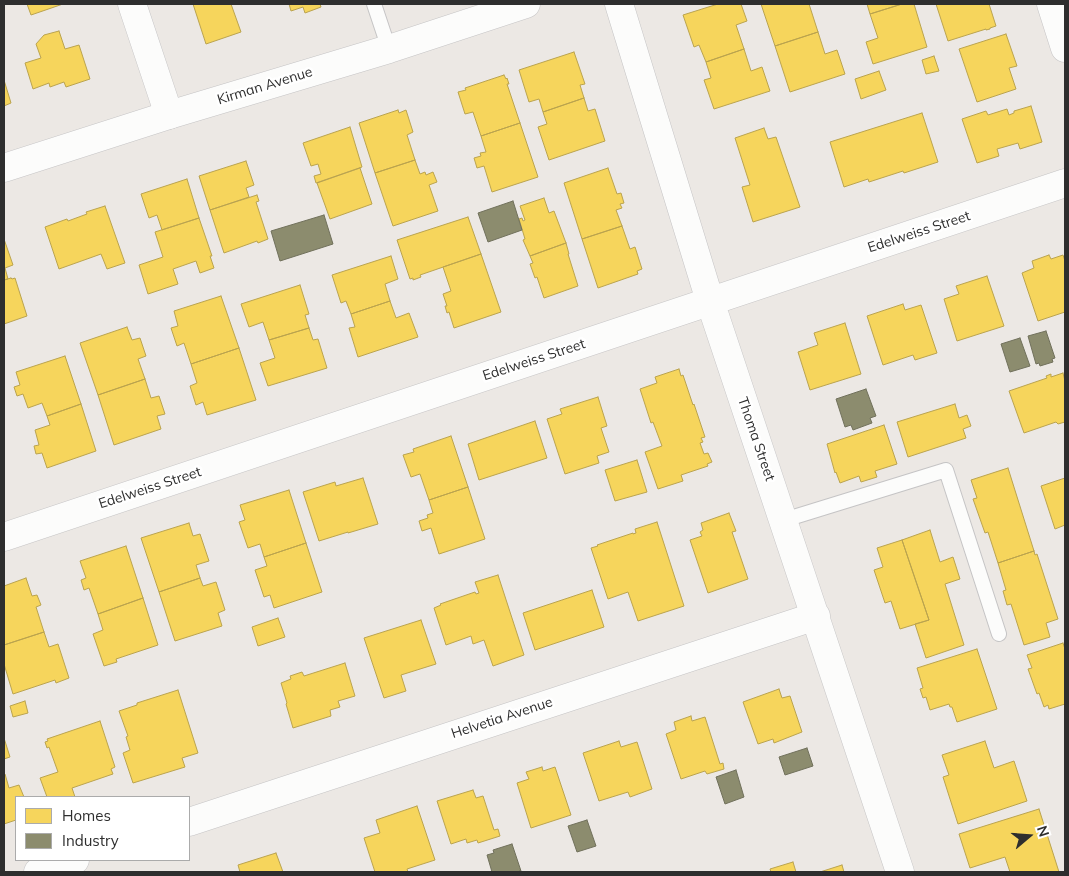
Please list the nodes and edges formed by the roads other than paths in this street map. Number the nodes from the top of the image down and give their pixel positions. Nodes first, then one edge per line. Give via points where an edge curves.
1 (132, 4) edge
2 (374, 4) edge
3 (526, 4) edge
4 (619, 4) edge
5 (1051, 4) edge
6 (1065, 48) edge
7 (389, 49) junction
8 (169, 115) junction
9 (4, 168) edge
10 (1065, 183) edge
11 (710, 301) junction
12 (784, 520) junction
13 (4, 537) edge
14 (816, 616) junction
15 (999, 634) dead end
16 (190, 822) edge
17 (72, 861) edge
18 (38, 872) edge
19 (900, 872) edge

1 - 8 street
2 - 7 lane
3 - 7 street, Kirman Avenue
4 - 11 street, Thoma Street
5 - 6 street
7 - 8 street, Kirman Avenue
8 - 9 street, Kirman Avenue
10 - 11 street, Edelweiss Street
11 - 12 street, Thoma Street
11 - 13 street, Edelweiss Street
12 - 14 street, Thoma Street
12 - 15 lane via 946,470
14 - 16 street, Helvetia Avenue
14 - 19 street, Thoma Street
17 - 18 street

